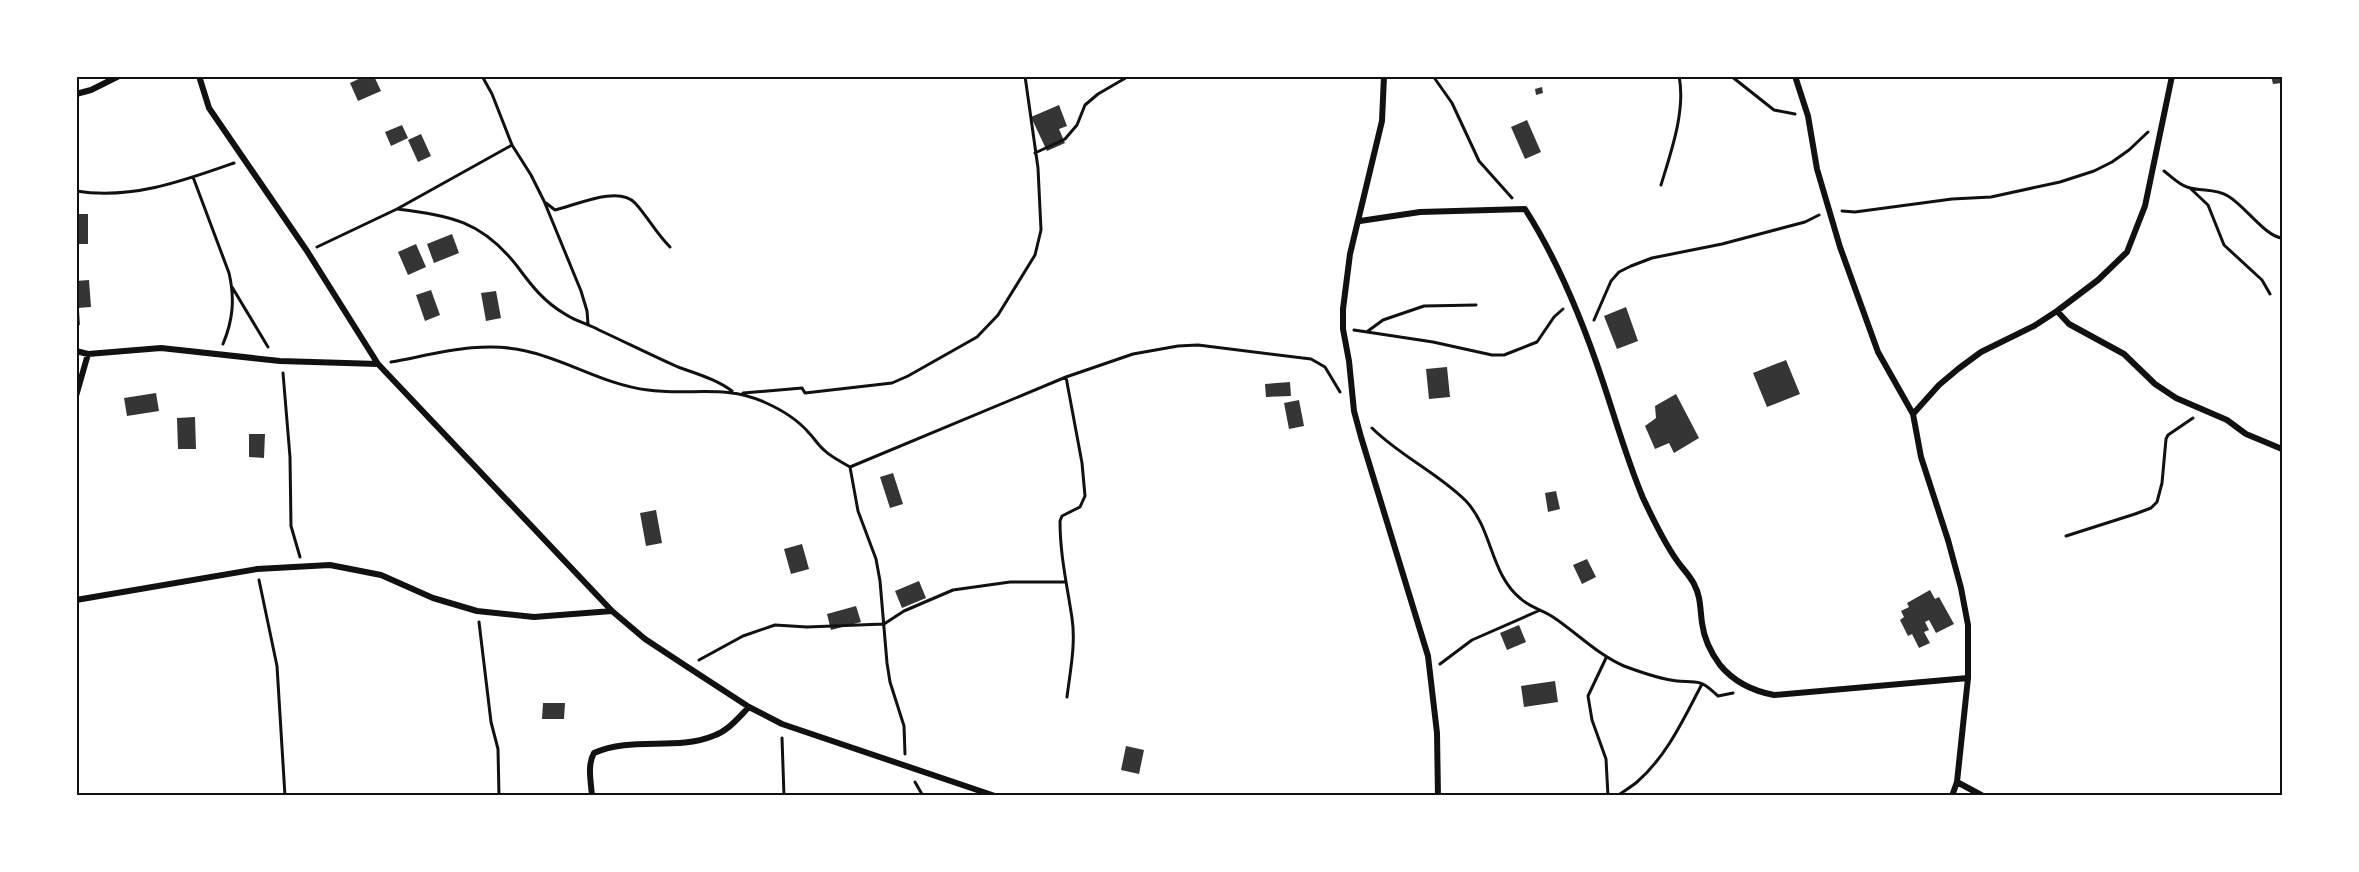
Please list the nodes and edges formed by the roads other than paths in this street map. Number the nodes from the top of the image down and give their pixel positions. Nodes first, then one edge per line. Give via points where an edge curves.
1 (118, 76) edge
2 (199, 76) edge
3 (1384, 76) edge
4 (1795, 76) edge
5 (2172, 76) edge
6 (76, 94) edge
7 (1360, 221) junction
8 (2057, 311) junction
9 (76, 351) edge
10 (88, 354) junction
11 (378, 364) junction
12 (76, 396) edge
13 (1913, 414) junction
14 (2283, 449) edge
15 (76, 600) edge
16 (612, 611) junction
17 (1968, 678) junction
18 (749, 707) junction
19 (1958, 782) junction
20 (592, 795) edge
21 (994, 795) edge
22 (1438, 795) edge
23 (1952, 795) edge
24 (1983, 795) edge

1 - 6 street
2 - 11 street via 209,108 307,251
3 - 7 street via 1382,121
4 - 13 street via 1808,116 1828,210 1857,297 1878,352
5 - 8 street via 2145,206 2127,252
7 - 17 street via 1420,212 1525,209 1549,248 1573,300 1644,499 1677,561 1693,581 1699,595 1704,635 1727,673 1753,690 1774,695
7 - 22 street via 1350,254 1343,309 1354,411 1432,675
8 - 13 street via 1981,352 1939,385
8 - 14 street via 2069,324 2124,354 2167,393
9 - 10 street
10 - 11 street via 161,348 280,361
10 - 12 street
11 - 16 street
13 - 17 street via 1921,457 1961,588 1968,625
15 - 16 street via 257,569 330,565 381,575 433,598 505,616
16 - 18 street via 645,639
17 - 19 street
18 - 20 street via 727,729 713,736 594,753 590,769
18 - 21 street via 782,724
19 - 23 street
19 - 24 street

